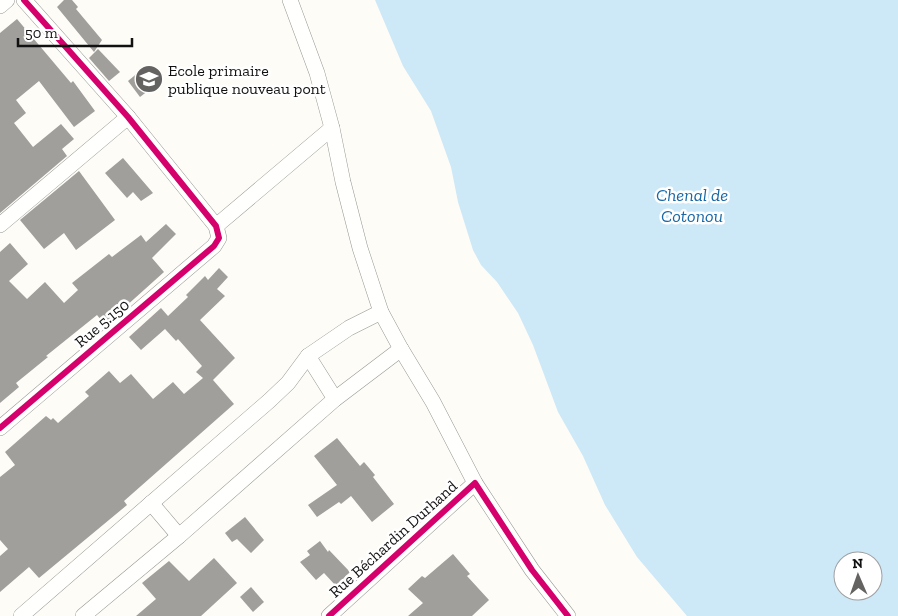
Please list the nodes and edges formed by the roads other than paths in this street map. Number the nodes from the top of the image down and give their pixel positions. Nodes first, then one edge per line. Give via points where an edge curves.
1 (7, 0) edge
2 (24, 0) edge
3 (290, 0) edge
4 (0, 6) edge
5 (128, 117) junction
6 (332, 128) junction
7 (0, 225) edge
8 (218, 232) junction
9 (381, 312) junction
10 (401, 349) junction
11 (308, 356) junction
12 (335, 400) junction
13 (0, 428) edge
14 (475, 483) junction
15 (151, 503) junction
16 (179, 536) junction
17 (21, 616) edge
18 (83, 616) edge
19 (329, 616) edge
20 (568, 616) edge

1 - 4 street
2 - 5 street
3 - 6 street via 317,74
5 - 7 street
5 - 8 street
6 - 8 street, Rue 5.150
6 - 9 street via 360,248
8 - 13 street, Rue 5.150 via 214,246
9 - 10 street
9 - 11 street via 349,328
10 - 12 street
10 - 14 street
11 - 12 street
11 - 15 street via 288,383 269,401
12 - 16 street
14 - 19 street, Rue Béchardin Durhand
14 - 20 street via 532,570
15 - 16 street
15 - 17 street
16 - 18 street

